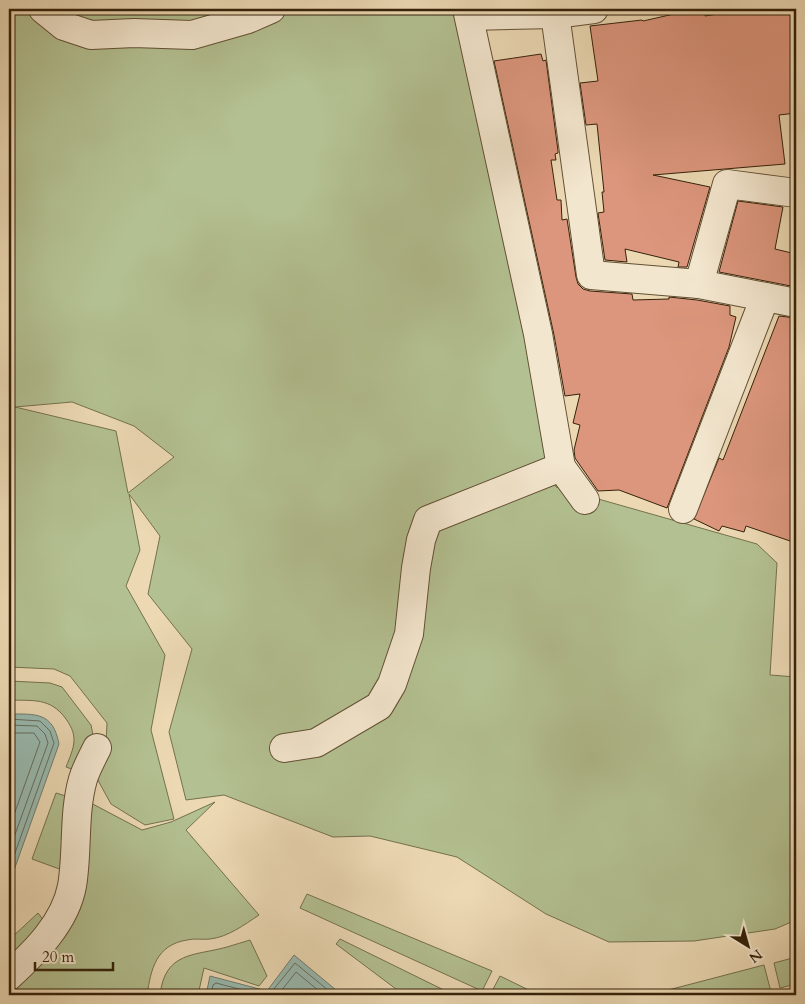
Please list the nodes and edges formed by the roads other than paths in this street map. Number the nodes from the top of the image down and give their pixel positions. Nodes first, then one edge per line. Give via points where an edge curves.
1 (43, 9) edge
2 (271, 9) edge
3 (594, 9) edge
4 (468, 12) edge
5 (555, 14) junction
6 (796, 193) edge
7 (699, 284) junction
8 (765, 297) junction
9 (796, 303) edge
10 (561, 467) junction
11 (585, 500) dead end
12 (683, 509) dead end
13 (96, 748) dead end
14 (284, 748) dead end
15 (9, 976) edge

1 - 2 street via 64,26 91,35 192,35
3 - 5 street
4 - 5 street
4 - 10 street via 538,334
5 - 7 street via 591,275
6 - 7 street via 727,184
7 - 8 street
8 - 9 street
8 - 12 street
10 - 11 street
10 - 14 street via 428,520 416,568 409,634 392,684 378,706 316,742
13 - 15 street via 83,778 79,799 72,887 57,923 28,959

